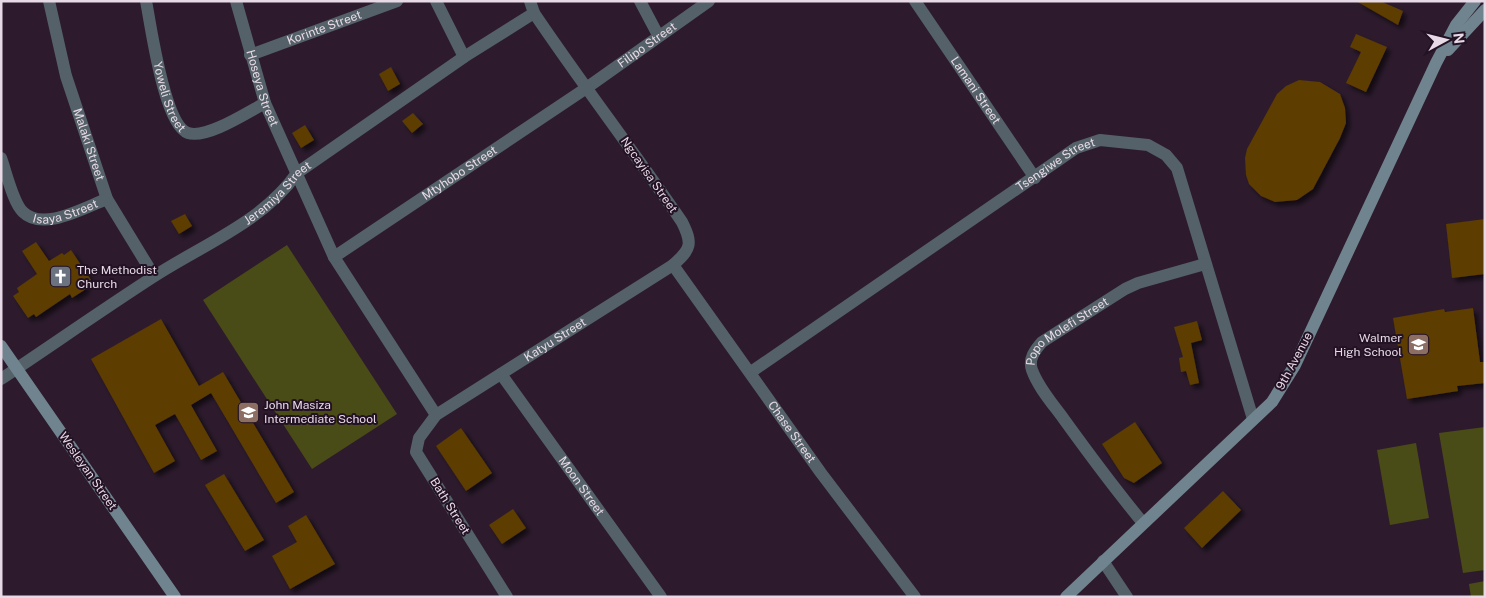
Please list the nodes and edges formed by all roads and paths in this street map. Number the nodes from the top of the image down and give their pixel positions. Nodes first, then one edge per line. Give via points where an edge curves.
1 (49, 1) edge
2 (146, 1) edge
3 (236, 1) edge
4 (397, 1) edge
5 (436, 1) edge
6 (640, 1) edge
7 (708, 1) edge
8 (915, 1) edge
9 (1475, 1) edge
10 (532, 7) edge
11 (1485, 10) edge
12 (658, 35) junction
13 (250, 55) junction
14 (464, 57) junction
15 (1436, 63) junction
16 (585, 89) junction
17 (266, 103) junction
18 (1, 158) edge
19 (297, 172) junction
20 (1035, 178) junction
21 (107, 198) junction
22 (334, 256) junction
23 (1205, 264) junction
24 (673, 265) junction
25 (154, 276) junction
26 (1, 346) edge
27 (17, 368) junction
28 (751, 372) junction
29 (501, 374) junction
30 (1, 379) edge
31 (436, 415) junction
32 (1253, 419) junction
33 (1143, 523) junction
34 (1103, 562) junction
35 (174, 597) edge
36 (507, 597) edge
37 (661, 597) edge
38 (915, 597) edge
39 (1066, 597) edge
40 (1127, 597) edge

1 - 21 street, Malaki Street via 66,76
2 - 17 street, Yoweli Street via 166,99 175,122 181,128 194,134 210,131
3 - 13 street, Hoseya Street
4 - 13 street, Korinte Street
5 - 14 street
6 - 12 street
7 - 12 street, Filipo Street
8 - 20 street, Lamani Street
9 - 15 street, 9th Avenue via 1456,25
10 - 14 street, Jeremiya Street
10 - 16 street, Ngcayisa Street
11 - 15 street, 9th Avenue
12 - 16 street, Filipo Street
13 - 17 street, Hoseya Street
14 - 19 street, Jeremiya Street
15 - 32 street, 9th Avenue via 1295,365 1272,402
16 - 22 street, Mtyhobo Street
16 - 24 street, Ngcayisa Street via 630,146 689,235 687,251
17 - 19 street, Hoseya Street
18 - 21 street, Isaya Street via 22,212 33,218 50,220
19 - 22 street
19 - 25 street, Jeremiya Street via 259,212
20 - 23 street, Tsengiwe Street via 1076,148 1093,141 1156,148 1166,154 1177,168
20 - 28 street, Tsengiwe Street
21 - 25 street, Malaki Street
22 - 31 street
23 - 32 street, Tsengiwe Street
23 - 33 street, Popo Molefi Street via 1125,289 1042,342 1031,359 1031,368 1043,391
24 - 28 street, Chase Street
24 - 29 street, Katyu Street
25 - 27 street, Jeremiya Street
26 - 27 street, Wesleyan Street
27 - 30 street, Jeremiya Street
27 - 35 street, Wesleyan Street
28 - 38 street, Chase Street via 821,473
29 - 31 street, Katyu Street
29 - 37 street, Moon Street
31 - 36 street, Bath Street via 419,438 416,452
32 - 33 street, 9th Avenue
33 - 34 street, 9th Avenue
34 - 39 street, 9th Avenue
34 - 40 street

